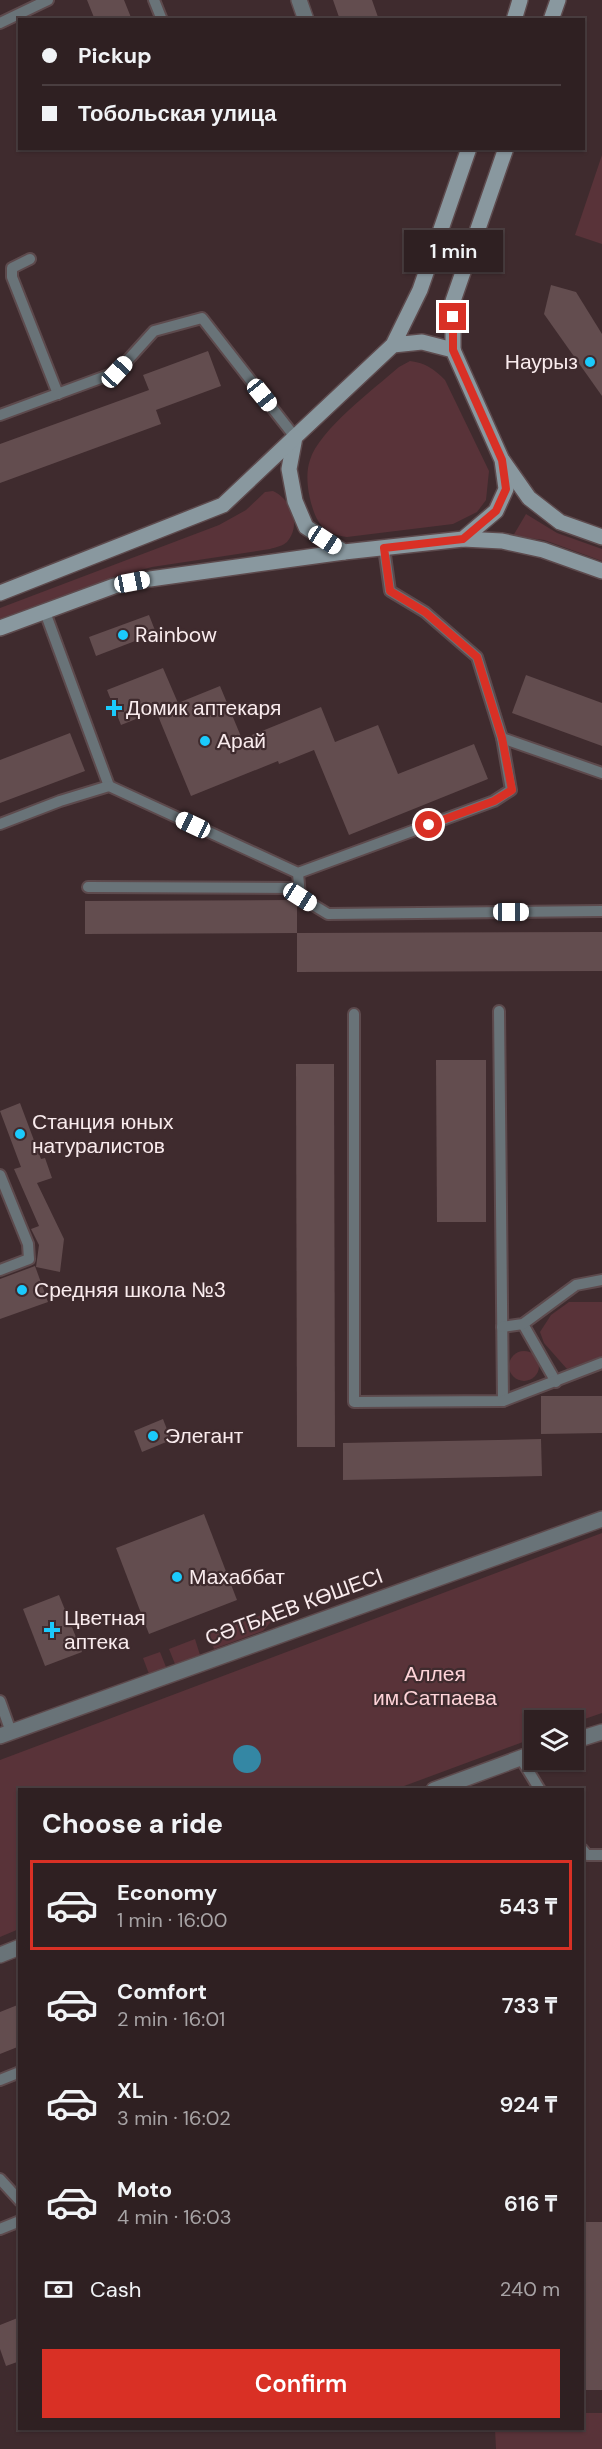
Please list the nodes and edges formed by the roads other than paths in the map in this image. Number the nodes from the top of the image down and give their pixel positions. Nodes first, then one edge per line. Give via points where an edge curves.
1 (48, 0) edge
2 (154, 0) edge
3 (299, 0) edge
4 (520, 0) edge
5 (558, 0) edge
6 (161, 18) edge
7 (305, 18) edge
8 (515, 18) edge
9 (552, 18) edge
10 (0, 22) edge
11 (468, 150) edge
12 (505, 150) edge
13 (30, 259) dead end
14 (393, 345) junction
15 (453, 350) junction
16 (58, 394) junction
17 (0, 415) edge
18 (295, 437) junction
19 (502, 460) junction
20 (602, 537) edge
21 (463, 539) junction
22 (384, 548) junction
23 (344, 552) junction
24 (602, 571) edge
25 (0, 593) edge
26 (45, 612) junction
27 (0, 628) edge
28 (502, 738) junction
29 (602, 773) edge
30 (109, 786) junction
31 (0, 825) edge
32 (298, 873) junction
33 (88, 887) dead end
34 (299, 888) junction
35 (602, 911) edge
36 (500, 1011) dead end
37 (354, 1014) dead end
38 (0, 1175) edge
39 (3, 1190) edge
40 (0, 1270) edge
41 (602, 1280) edge
42 (523, 1324) junction
43 (502, 1328) junction
44 (602, 1363) edge
45 (556, 1382) junction
46 (503, 1401) junction
47 (602, 1519) edge
48 (0, 1701) edge
49 (602, 1732) edge
50 (6, 1734) edge
51 (584, 1738) edge
52 (524, 1756) edge
53 (533, 1770) edge
54 (439, 1788) edge
55 (539, 1788) edge
56 (584, 1851) edge
57 (602, 1855) edge
58 (18, 1948) edge
59 (0, 1955) edge
60 (18, 2073) edge
61 (0, 2079) edge
62 (0, 2179) edge
63 (18, 2199) edge
64 (18, 2222) edge
65 (0, 2229) edge

1 - 10 lane
2 - 6 lane
3 - 7 street
4 - 8 street
5 - 9 street
11 - 14 street via 420,290
12 - 15 street via 453,301
13 - 16 lane via 12,268 12,277
14 - 15 street via 422,342
14 - 18 street
15 - 19 street
16 - 17 lane
16 - 18 lane via 117,372 154,331 202,318
18 - 23 street via 289,469 295,501 306,527
18 - 25 street via 223,506
19 - 20 street via 530,498 560,522
19 - 21 street via 506,489 496,511
21 - 22 street
21 - 24 street via 502,541 543,550
22 - 23 street
22 - 28 lane via 390,591 425,612 477,657
23 - 26 street via 114,586
26 - 27 street
26 - 30 lane
28 - 29 lane
28 - 32 lane via 512,790 494,801
30 - 31 lane
30 - 32 lane
32 - 34 lane
33 - 34 lane
34 - 35 lane via 300,897 328,914
36 - 43 lane
37 - 46 lane via 354,1402
38 - 39 lane
39 - 40 lane via 28,1244 29,1259
41 - 42 lane via 565,1291
42 - 43 lane
42 - 45 lane
43 - 46 lane
44 - 45 lane
45 - 46 lane
47 - 50 street, СӘТБАЕВ КӨШЕСІ
48 - 50 lane
49 - 51 street
52 - 54 street
53 - 55 lane
56 - 57 lane
58 - 59 street
60 - 61 lane
62 - 63 lane
64 - 65 lane

